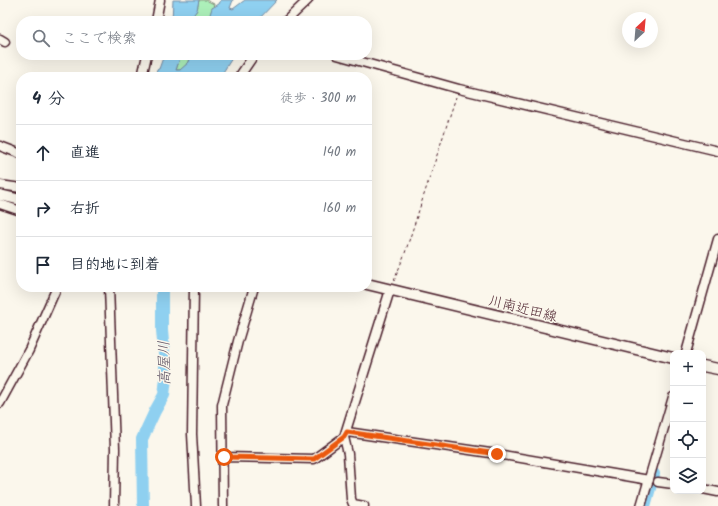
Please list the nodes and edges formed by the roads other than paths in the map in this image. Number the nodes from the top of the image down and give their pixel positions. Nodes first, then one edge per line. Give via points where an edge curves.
1 (159, 0) edge
2 (308, 0) edge
3 (157, 16) edge
4 (291, 16) edge
5 (146, 60) edge
6 (251, 60) edge
7 (355, 60) edge
8 (142, 72) edge
9 (242, 72) edge
10 (0, 146) edge
11 (718, 151) edge
12 (16, 152) edge
13 (0, 185) edge
14 (16, 187) edge
15 (0, 195) edge
16 (16, 199) edge
17 (0, 204) edge
18 (16, 209) edge
19 (718, 239) edge
20 (716, 267) edge
21 (372, 285) edge
22 (390, 290) junction
23 (55, 292) edge
24 (109, 292) edge
25 (194, 292) edge
26 (253, 292) edge
27 (687, 350) edge
28 (670, 357) edge
29 (706, 367) edge
30 (718, 369) edge
31 (0, 403) edge
32 (670, 407) edge
33 (346, 435) junction
34 (224, 457) junction
35 (648, 480) junction
36 (658, 482) dead end
37 (670, 484) edge
38 (706, 490) edge
39 (718, 492) edge
40 (114, 506) edge
41 (196, 506) edge
42 (224, 506) edge
43 (364, 506) edge
44 (641, 506) edge

1 - 3 street
2 - 4 street
5 - 8 street
6 - 9 street
7 - 11 street via 459,89
10 - 12 street
13 - 14 street
15 - 16 main road
17 - 18 street
19 - 20 street
20 - 27 street
21 - 22 main road, 川南近田線
22 - 28 main road, 川南近田線
22 - 33 street
23 - 31 street via 29,350
24 - 40 street via 115,449
25 - 41 street via 192,434
26 - 34 street via 222,405
29 - 30 main road
32 - 35 street
33 - 34 street via 314,459
33 - 35 street via 497,454
33 - 43 street via 351,499 353,504
34 - 42 street
35 - 44 street
36 - 37 street
38 - 39 street

